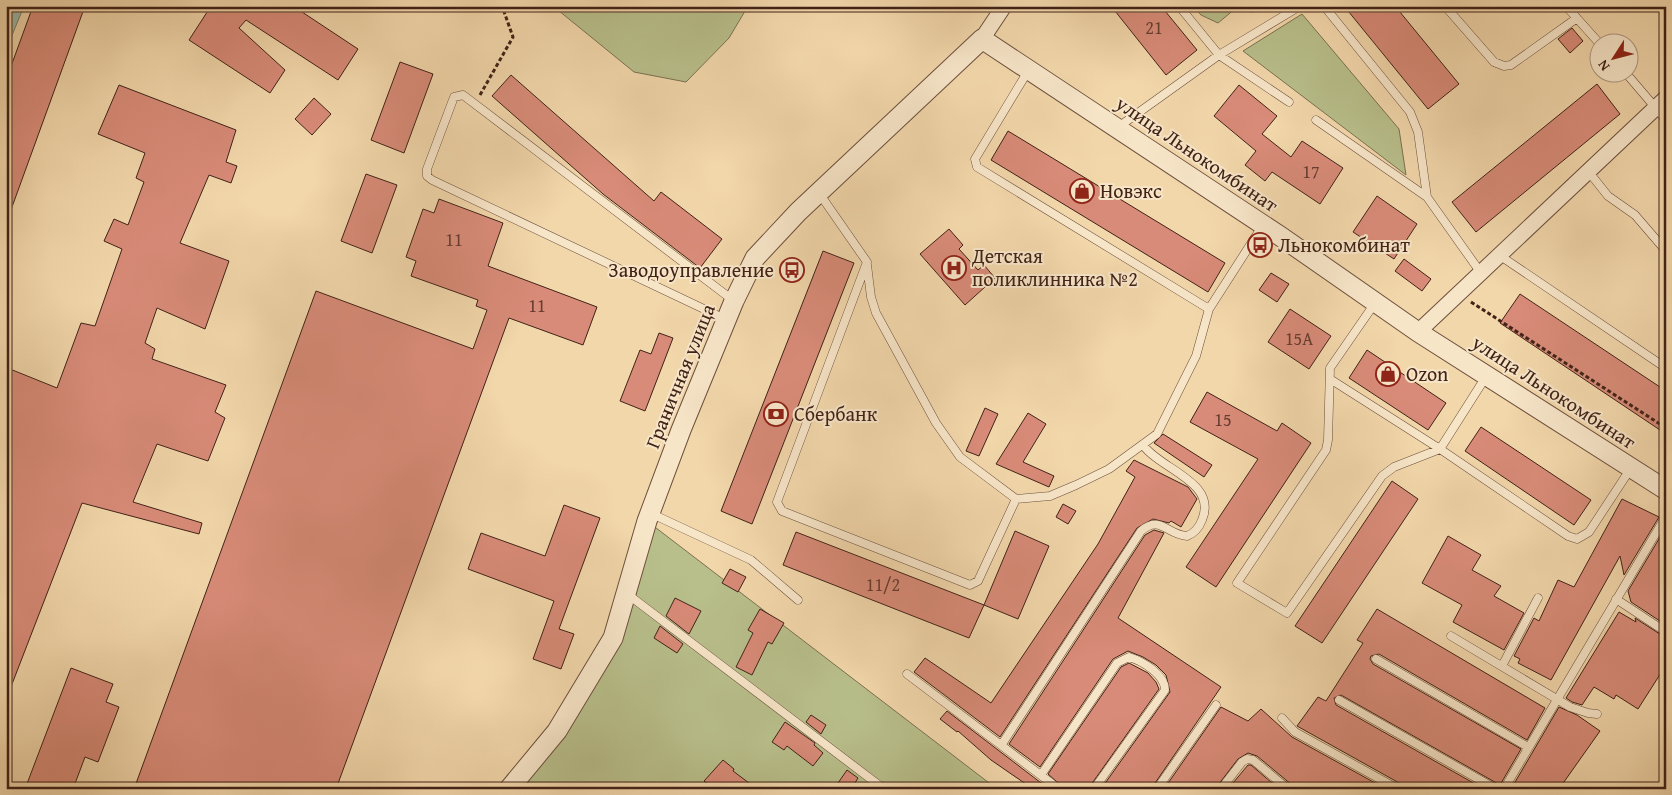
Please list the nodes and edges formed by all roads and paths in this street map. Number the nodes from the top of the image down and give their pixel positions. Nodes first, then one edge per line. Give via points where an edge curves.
1 (502, 6) edge
2 (1004, 6) edge
3 (1179, 6) edge
4 (1300, 6) edge
5 (1324, 6) edge
6 (1445, 6) edge
7 (1566, 6) edge
8 (1577, 18) junction
9 (1590, 33) edge
10 (982, 39) junction
11 (1219, 55) junction
12 (1029, 70) junction
13 (1637, 82) edge
14 (1289, 102) dead end
15 (1661, 103) edge
16 (474, 104) junction
17 (1316, 120) dead end
18 (1666, 120) edge
19 (1117, 128) junction
20 (1588, 171) junction
21 (819, 193) junction
22 (1427, 197) junction
23 (1264, 225) junction
24 (1666, 251) edge
25 (1499, 255) junction
26 (867, 262) junction
27 (1481, 272) junction
28 (1458, 294) junction
29 (734, 301) junction
30 (1375, 303) junction
31 (1209, 309) junction
32 (726, 320) junction
33 (1418, 332) junction
34 (1666, 368) edge
35 (1487, 375) junction
36 (1330, 379) junction
37 (1666, 428) edge
38 (1143, 444) junction
39 (1440, 449) junction
40 (1631, 468) junction
41 (1666, 490) edge
42 (1016, 499) junction
43 (650, 513) junction
44 (1666, 516) edge
45 (626, 593) junction
46 (1538, 598) dead end
47 (1616, 599) junction
48 (798, 600) dead end
49 (1666, 632) edge
50 (1451, 636) dead end
51 (1376, 659) dead end
52 (1502, 666) junction
53 (907, 674) dead end
54 (1557, 699) junction
55 (1339, 700) dead end
56 (1216, 705) dead end
57 (1598, 714) dead end
58 (1282, 718) dead end
59 (1002, 744) junction
60 (1528, 747) junction
61 (1041, 775) junction
62 (508, 789) edge
63 (884, 789) edge
64 (1059, 789) edge
65 (1094, 789) edge
66 (1157, 789) edge
67 (1221, 789) edge
68 (1288, 789) edge
69 (1398, 789) edge
70 (1496, 789) edge
71 (1504, 789) edge

1 - 16 path via 513,37
2 - 10 street
3 - 11 lane
4 - 11 lane
5 - 22 lane via 1410,112 1416,124
6 - 8 lane via 1494,62 1504,66 1511,65
7 - 8 lane
8 - 9 lane
10 - 12 street, улица Льнокомбинат
10 - 21 street, Граничная улица
11 - 14 lane
11 - 19 lane
12 - 19 street, улица Льнокомбинат
12 - 31 lane via 975,159 977,167
13 - 15 lane
15 - 18 lane
15 - 20 street
16 - 29 lane
16 - 32 lane via 463,95 454,97 427,176
17 - 22 lane
19 - 23 street, улица Льнокомбинат
20 - 24 lane via 1608,196 1635,216
20 - 25 street
21 - 26 lane
21 - 29 street, Граничная улица via 755,258
22 - 27 lane
23 - 30 street, улица Льнокомбинат
23 - 31 lane
25 - 27 street
25 - 34 lane
26 - 42 lane via 870,297 876,313 936,423 960,457
26 - 42 lane via 777,498 779,507 782,511 970,585 978,581
27 - 28 street
28 - 33 street
28 - 37 path
29 - 32 street, Граничная улица
30 - 33 street, улица Льнокомбинат
30 - 36 lane via 1330,368
31 - 38 lane via 1196,356 1176,398 1157,434
32 - 43 street, Граничная улица
33 - 35 street, улица Льнокомбинат
35 - 39 lane
35 - 40 street, улица Льнокомбинат
36 - 39 lane
36 - 39 lane via 1326,450 1237,583 1288,613 1382,476 1394,467
38 - 42 lane via 1109,469 1059,493
38 - 59 lane via 1154,458 1193,483 1202,493 1206,511 1200,525 1186,536 1154,524 1141,531
39 - 40 lane via 1568,536 1577,538 1589,532
40 - 41 street, улица Льнокомбинат
43 - 45 street, Граничная улица
43 - 48 lane via 751,560
44 - 47 lane
45 - 62 street, Граничная улица via 613,638 589,681 558,732
45 - 63 lane
46 - 52 lane
47 - 49 lane
47 - 54 lane
50 - 52 lane
51 - 60 lane
52 - 54 lane
53 - 59 lane
54 - 57 lane via 1580,711
54 - 60 lane
55 - 70 lane
56 - 66 lane
58 - 69 lane via 1295,732
59 - 61 lane
60 - 71 lane
61 - 64 lane
61 - 65 lane via 1117,664 1129,656 1159,675 1165,690
67 - 68 lane via 1247,759 1253,760

